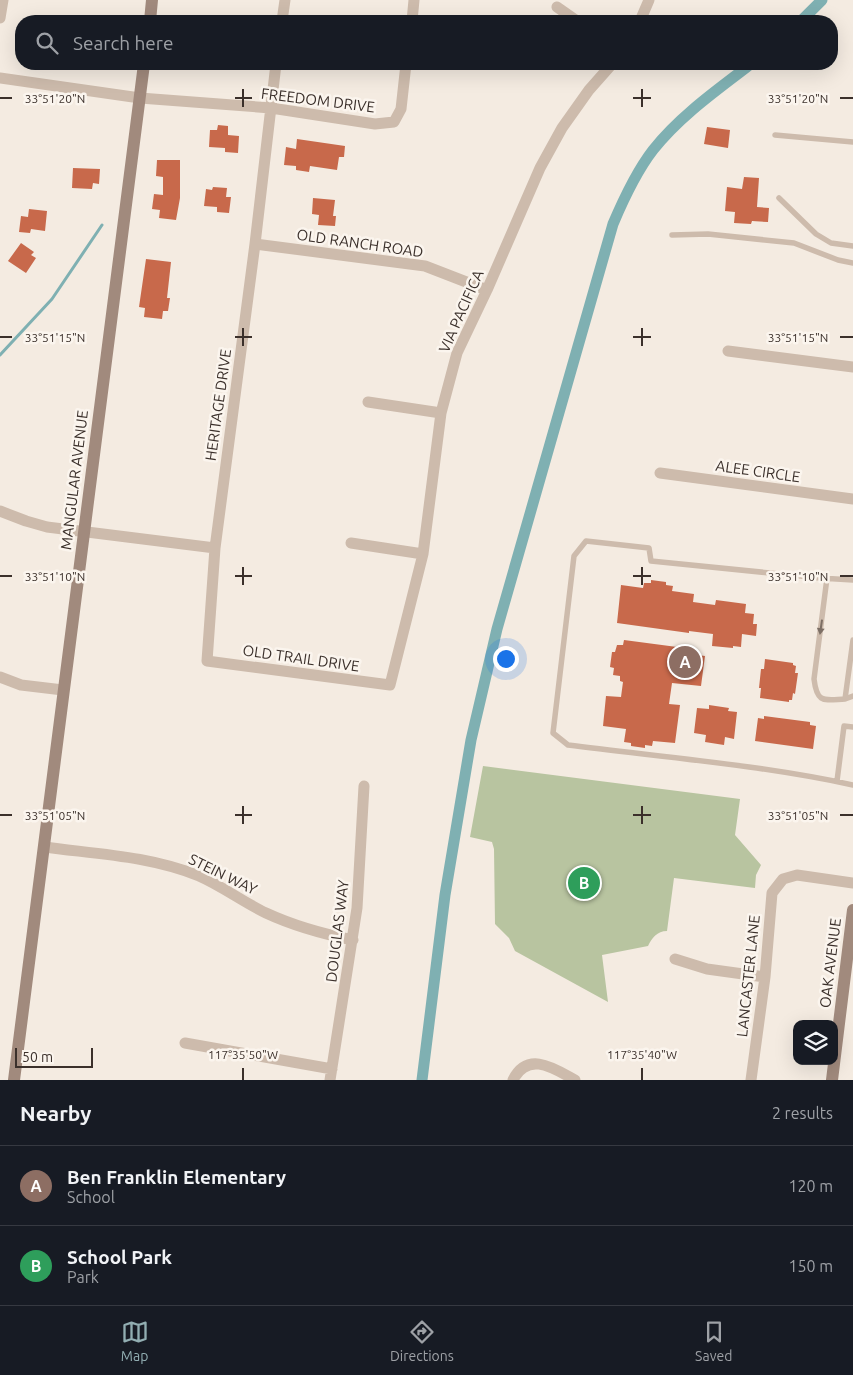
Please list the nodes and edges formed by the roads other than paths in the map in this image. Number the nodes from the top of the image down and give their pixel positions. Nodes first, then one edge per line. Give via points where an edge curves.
1 (2, 0) edge
2 (152, 0) edge
3 (284, 0) edge
4 (414, 0) edge
5 (649, 0) edge
6 (557, 7) dead end
7 (151, 15) edge
8 (283, 15) edge
9 (413, 15) edge
10 (568, 15) edge
11 (643, 15) edge
12 (0, 18) edge
13 (143, 70) edge
14 (275, 70) edge
15 (405, 70) edge
16 (607, 70) edge
17 (0, 78) edge
18 (140, 98) junction
19 (271, 108) junction
20 (775, 135) dead end
21 (853, 142) edge
22 (778, 198) dead end
23 (672, 235) dead end
24 (255, 244) junction
25 (853, 246) edge
26 (853, 263) edge
27 (487, 290) junction
28 (728, 351) dead end
29 (853, 367) edge
30 (368, 402) dead end
31 (441, 413) junction
32 (660, 473) dead end
33 (853, 499) edge
34 (0, 511) edge
35 (84, 532) junction
36 (350, 543) dead end
37 (215, 548) junction
38 (423, 554) junction
39 (827, 578) junction
40 (853, 580) edge
41 (853, 640) edge
42 (207, 661) joint
43 (0, 677) edge
44 (390, 685) joint
45 (63, 690) junction
46 (853, 696) edge
47 (845, 698) junction
48 (853, 727) edge
49 (837, 781) junction
50 (853, 785) edge
51 (364, 786) dead end
52 (44, 847) junction
53 (853, 883) edge
54 (853, 910) edge
55 (353, 940) junction
56 (675, 959) dead end
57 (765, 978) junction
58 (185, 1043) dead end
59 (331, 1074) edge
60 (14, 1080) edge
61 (513, 1080) edge
62 (575, 1080) edge
63 (751, 1080) edge
64 (832, 1080) edge

1 - 12 street
2 - 7 street
3 - 8 street
4 - 9 street
5 - 11 street
6 - 10 street
13 - 18 street, MANGULAR AVENUE
14 - 19 street, HERITAGE DRIVE
15 - 19 street, FREEDOM DRIVE via 400,109 394,122 375,124
16 - 27 street, VIA PACIFICA via 562,128 540,168
17 - 18 street, FREEDOM DRIVE
18 - 19 street, FREEDOM DRIVE
18 - 35 street, MANGULAR AVENUE
19 - 24 street, HERITAGE DRIVE
20 - 21 lane
22 - 25 lane via 830,243
23 - 26 lane via 708,234 794,243
24 - 27 street, OLD RANCH ROAD via 425,266
24 - 37 street, HERITAGE DRIVE
27 - 31 street, VIA PACIFICA via 457,353
28 - 29 street
30 - 31 street
31 - 38 street, VIA PACIFICA
32 - 33 street, ALEE CIRCLE
34 - 35 street via 26,522
35 - 37 street
35 - 45 street, MANGULAR AVENUE
36 - 38 street
37 - 42 street, HERITAGE DRIVE
38 - 44 street, VIA PACIFICA
39 - 40 lane
39 -> 47 lane via 815,692 825,700
39 - 49 lane via 651,561 649,548 586,541 574,556 553,733 568,745
41 - 47 lane
42 - 44 street, OLD TRAIL DRIVE
43 - 45 street via 21,685
45 - 52 street, MANGULAR AVENUE
46 - 47 lane
48 - 49 lane via 844,726
49 - 50 lane
51 - 55 street, DOUGLAS WAY
52 - 55 street, STEIN WAY via 177,868 225,889 265,913 309,930
52 - 60 street, MANGULAR AVENUE
53 - 57 street, LANCASTER LANE via 797,875 783,879 772,893
54 - 64 street, OAK AVENUE
55 - 59 street, DOUGLAS WAY
56 - 57 street via 707,969
57 - 63 street, LANCASTER LANE
58 - 59 street
61 - 62 street via 518,1072 534,1064 549,1066

